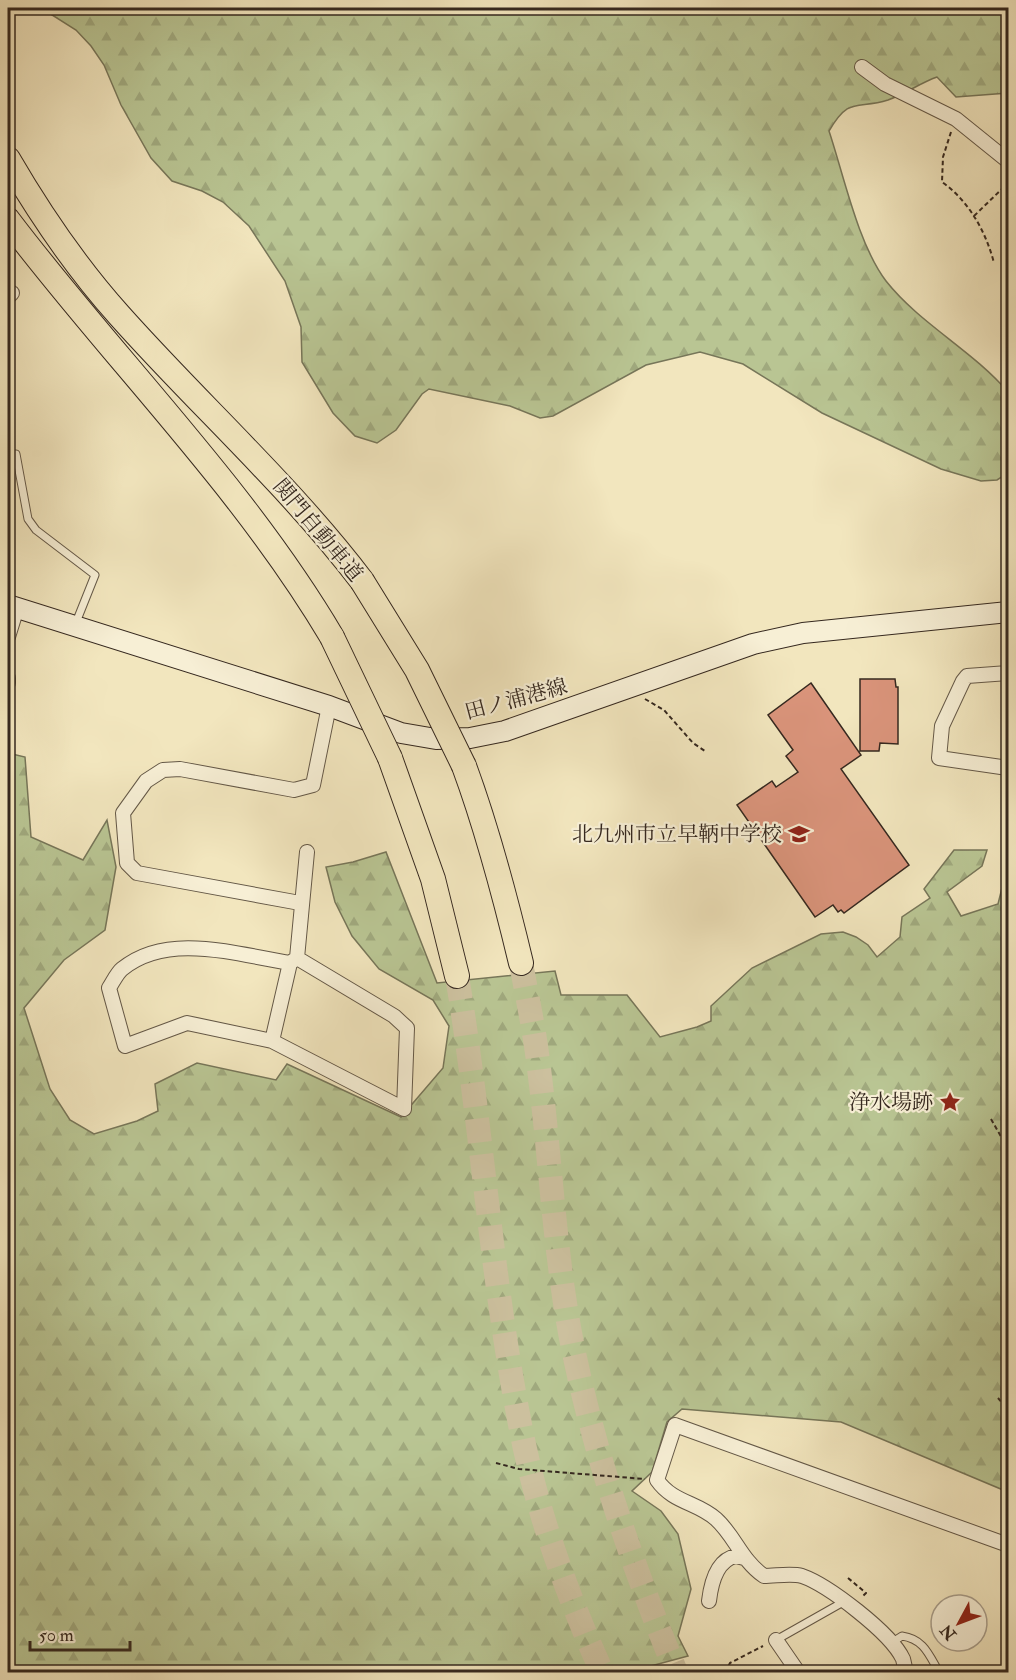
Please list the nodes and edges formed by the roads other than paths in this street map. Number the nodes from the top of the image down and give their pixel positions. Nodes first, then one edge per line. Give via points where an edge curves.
1 (862, 67) dead end
2 (8, 159) edge
3 (1008, 161) edge
4 (8, 220) edge
5 (15, 454) dead end
6 (12, 607) edge
7 (1008, 612) edge
8 (75, 627) junction
9 (8, 637) edge
10 (1008, 673) edge
11 (8, 678) edge
12 (8, 683) edge
13 (329, 706) junction
14 (1008, 768) edge
15 (307, 852) dead end
16 (300, 903) junction
17 (294, 961) junction
18 (521, 963) tunnel mouth
19 (457, 976) tunnel mouth
20 (272, 1041) junction
21 (1008, 1545) edge
22 (744, 1558) junction
23 (709, 1601) dead end
24 (849, 1604) junction
25 (776, 1640) joint
26 (891, 1643) junction
27 (798, 1672) edge
28 (906, 1672) edge
29 (939, 1672) edge

1 - 3 street via 885,84 956,119
2 - 18 highway, 関門自動車道, bridge via 75,262 118,314 282,485 362,581 417,670 464,766 498,867
4 - 19 highway, 関門自動車道, bridge via 65,296 262,531 299,581 332,637 390,758 433,879
5 - 8 lane via 28,519 36,530 95,575
6 - 8 main road, 田ノ浦港線
6 - 9 street
7 - 13 main road, 田ノ浦港線 via 803,633 753,644 505,731 470,738 436,739 401,733
8 - 13 main road, 田ノ浦港線
10 - 14 street via 967,676 942,726 939,758
11 - 12 street
13 - 16 street via 313,785 294,790 163,770 146,781 123,813 127,863 137,873
15 - 16 street
16 - 17 street
17 - 20 street
17 - 20 street via 394,1016 407,1028 404,1109
17 - 20 street via 189,947 151,952 121,969 109,988 125,1046 187,1023
21 - 22 street via 675,1425 657,1480 666,1493 715,1518
22 - 23 street via 736,1556 724,1562 711,1582
22 - 24 street via 764,1576 800,1576
24 - 25 lane
24 - 26 street
25 - 27 street
26 - 28 street via 903,1659
26 - 29 lane via 903,1636 915,1638 924,1645

